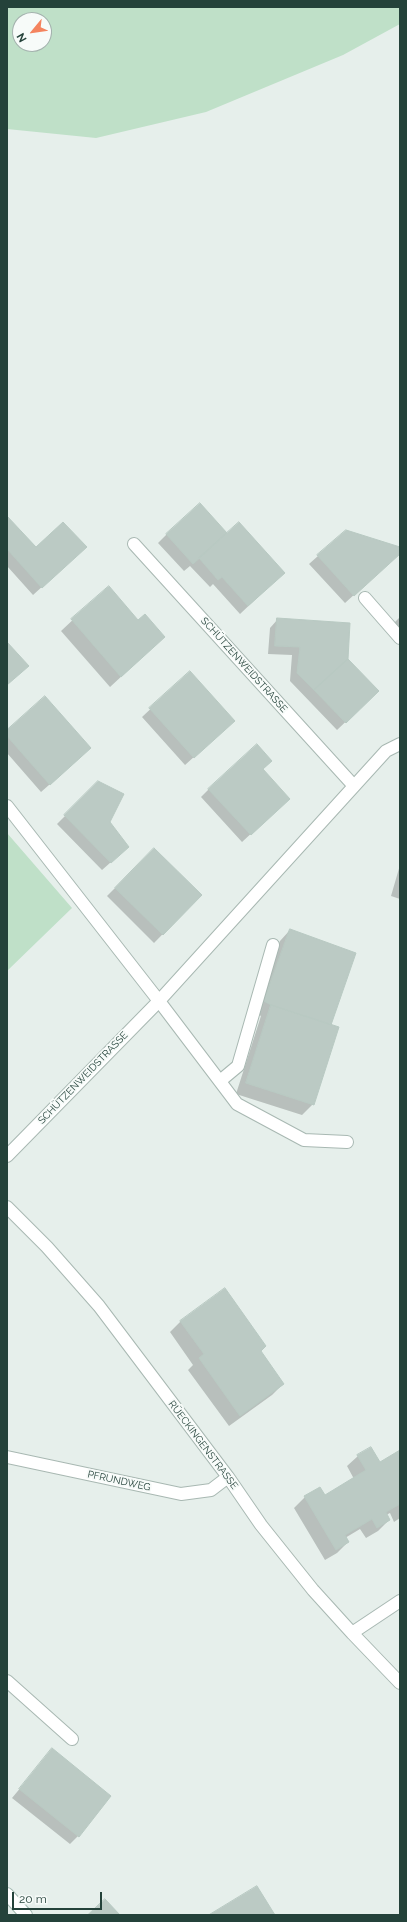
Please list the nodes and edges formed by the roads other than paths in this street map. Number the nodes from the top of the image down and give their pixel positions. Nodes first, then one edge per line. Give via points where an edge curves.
1 (134, 544) dead end
2 (364, 598) dead end
3 (400, 638) edge
4 (400, 744) edge
5 (354, 786) junction
6 (7, 806) edge
7 (273, 945) dead end
8 (159, 1001) junction
9 (220, 1081) junction
10 (347, 1142) dead end
11 (7, 1156) edge
12 (7, 1207) edge
13 (7, 1457) edge
14 (228, 1477) junction
15 (400, 1601) edge
16 (352, 1633) junction
17 (7, 1681) edge
18 (400, 1683) edge
19 (72, 1739) dead end
20 (7, 1894) edge
21 (26, 1915) edge

1 - 5 street, SCHÜTZENWEIDSTRASSE
2 - 3 street
4 - 5 street, SCHÜTZENWEIDSTRASSE via 386,751
5 - 8 street, SCHÜTZENWEIDSTRASSE
6 - 8 street
7 - 9 street via 238,1066
8 - 9 street
8 - 11 street, SCHÜTZENWEIDSTRASSE
9 - 10 street via 237,1104 304,1140
12 - 14 street, RÜECKINGENSTRASSE via 47,1247 99,1306
13 - 14 street, PFRUNDWEG via 181,1494 211,1490
14 - 16 street, RÜECKINGENSTRASSE via 279,1548
15 - 16 street
16 - 18 street, RÜECKINGENSTRASSE
17 - 19 street
20 - 21 street

